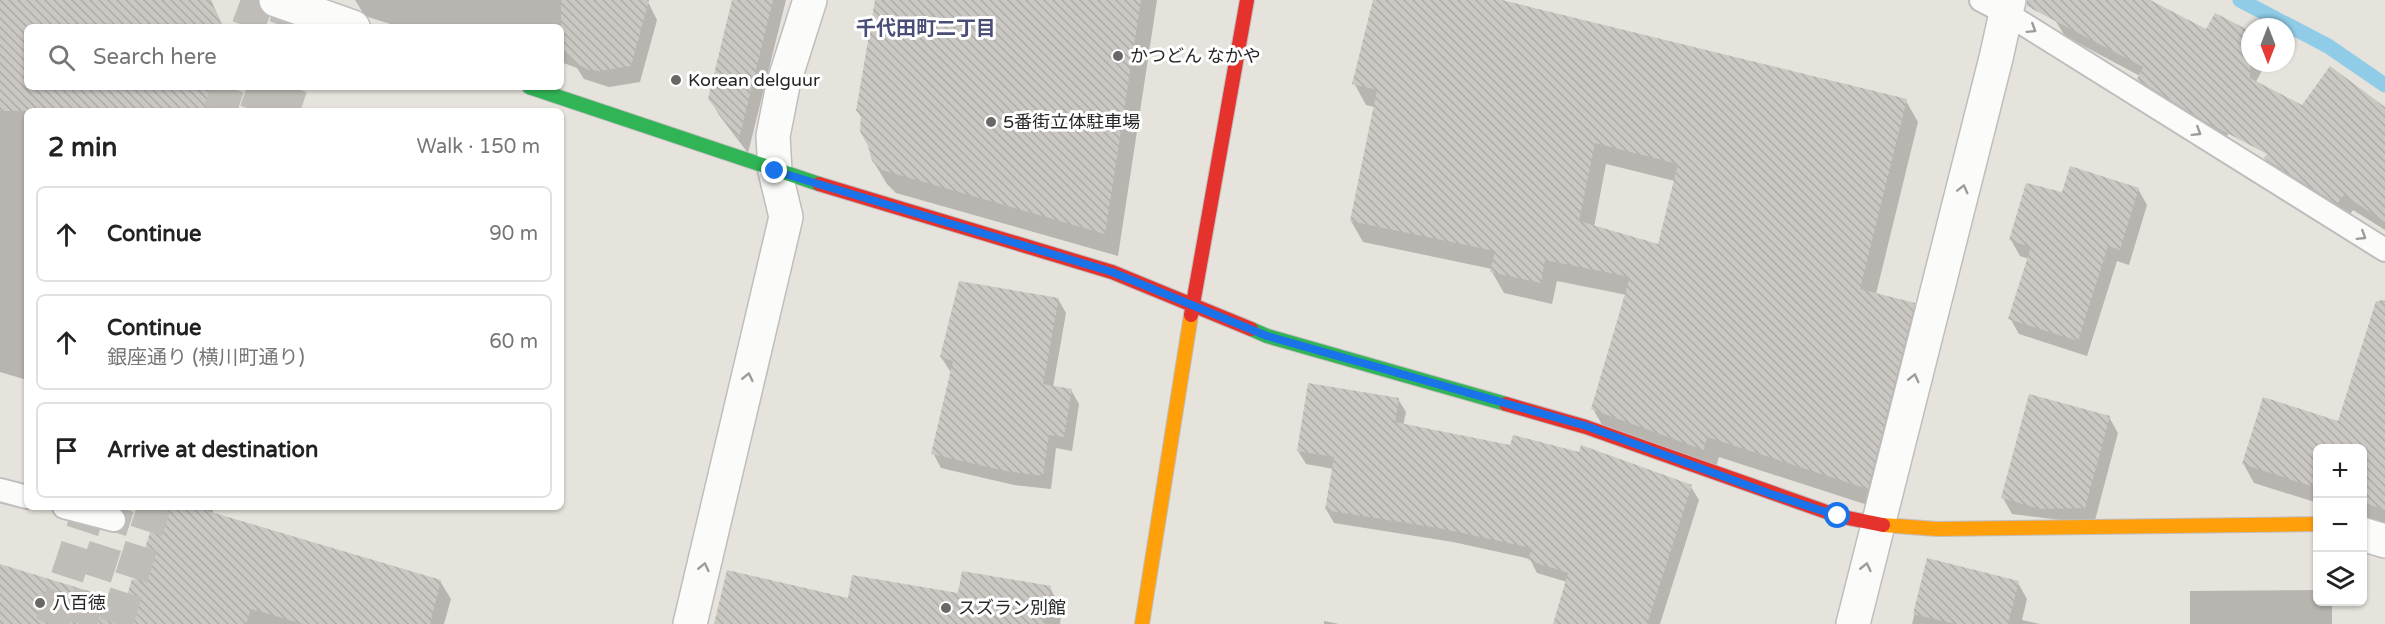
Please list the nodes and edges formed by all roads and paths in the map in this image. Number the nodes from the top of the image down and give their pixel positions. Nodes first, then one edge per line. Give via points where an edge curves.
1 (810, 0) edge
2 (1247, 0) edge
3 (284, 3) edge
4 (1998, 4) edge
5 (345, 24) edge
6 (538, 90) edge
7 (775, 171) junction
8 (2385, 250) edge
9 (1193, 305) junction
10 (0, 490) edge
11 (24, 496) edge
12 (76, 510) edge
13 (114, 520) dead end
14 (2313, 524) edge
15 (1876, 525) junction
16 (2367, 536) edge
17 (2385, 541) edge
18 (690, 624) edge
19 (1142, 624) edge
20 (1853, 624) edge

1 - 7 street via 781,95 773,136
2 - 9 main road
3 - 5 street
4 -> 8 lane
15 -> 4 street via 1994,70
6 - 7 main road
7 - 9 main road via 1112,272
18 -> 7 street via 786,217
9 - 15 main road via 1267,336 1586,426 1771,494
9 - 19 main road
10 - 11 lane
12 - 13 lane
14 - 15 main road via 1937,529
20 -> 15 street
16 - 17 street

